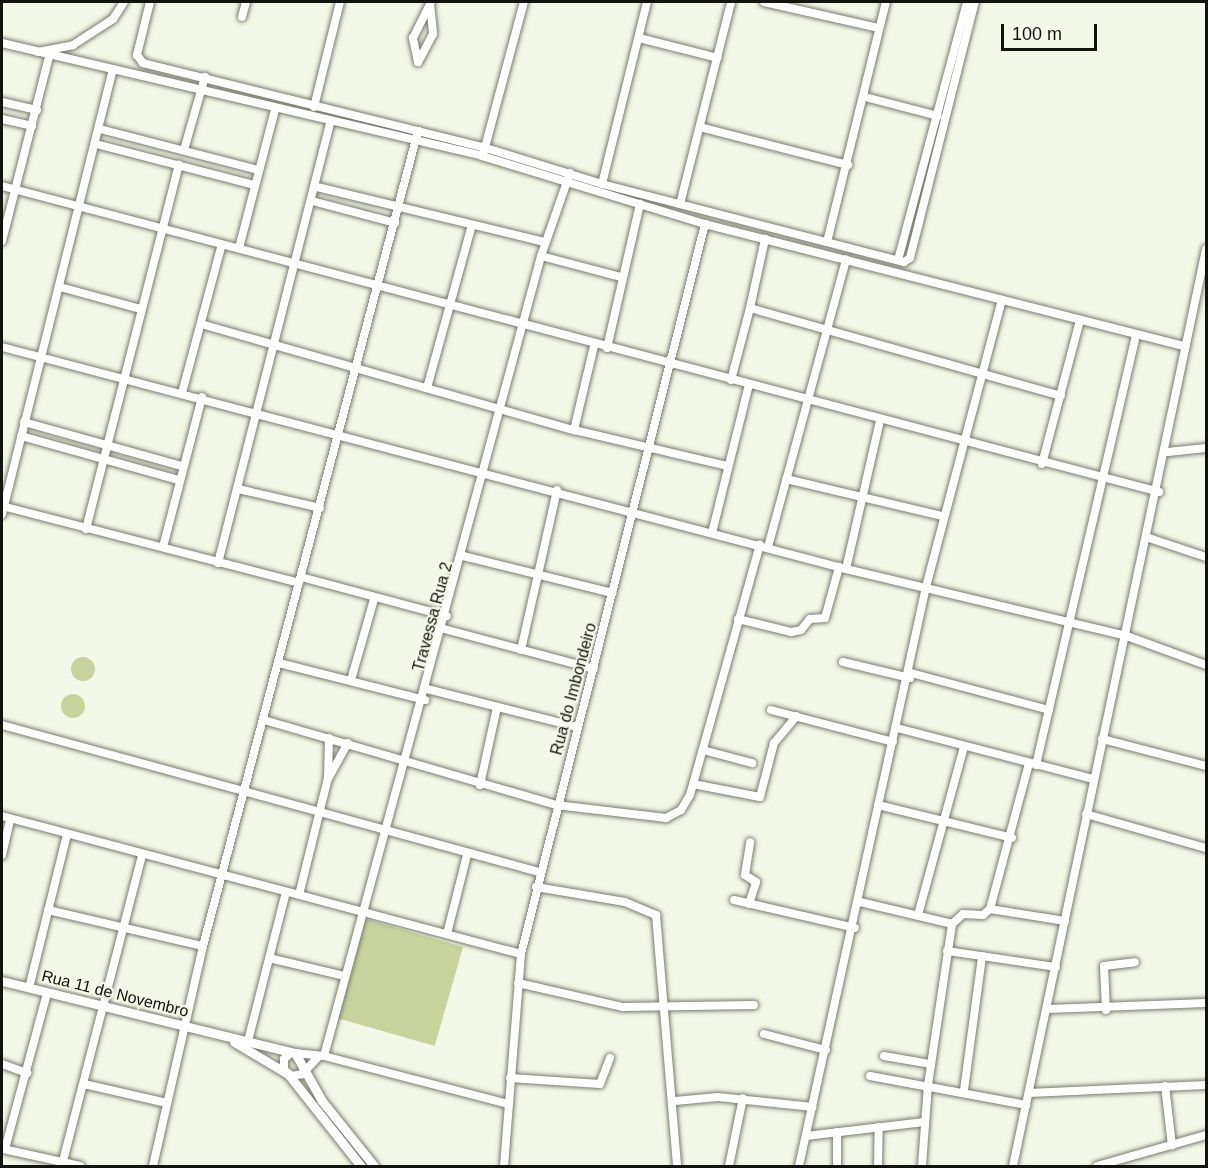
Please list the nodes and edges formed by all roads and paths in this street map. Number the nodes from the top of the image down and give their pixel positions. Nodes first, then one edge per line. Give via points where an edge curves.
1 (124, 2) edge
2 (150, 2) edge
3 (246, 2) edge
4 (340, 2) edge
5 (524, 2) edge
6 (647, 2) edge
7 (731, 2) edge
8 (764, 2) edge
9 (886, 2) edge
10 (967, 2) edge
11 (975, 2) edge
12 (430, 3) edge
13 (242, 17) dead end
14 (878, 28) junction
15 (639, 38) junction
16 (2, 43) edge
17 (33, 52) junction
18 (49, 57) junction
19 (718, 58) junction
20 (112, 72) junction
21 (205, 77) junction
22 (201, 91) junction
23 (865, 96) junction
24 (2, 102) edge
25 (314, 107) junction
26 (37, 110) junction
27 (274, 110) junction
28 (938, 116) junction
29 (2, 119) edge
30 (330, 123) junction
31 (32, 126) junction
32 (700, 127) junction
33 (100, 129) junction
34 (418, 131) junction
35 (415, 143) junction
36 (96, 144) junction
37 (486, 147) junction
38 (184, 150) junction
39 (482, 156) junction
40 (180, 165) junction
41 (848, 165) junction
42 (259, 170) junction
43 (570, 173) junction
44 (566, 183) junction
45 (602, 184) junction
46 (255, 185) junction
47 (2, 186) edge
48 (317, 187) junction
49 (14, 190) junction
50 (312, 201) junction
51 (640, 204) junction
52 (680, 204) junction
53 (80, 206) junction
54 (399, 208) junction
55 (395, 223) junction
56 (705, 224) junction
57 (472, 225) junction
58 (164, 229) junction
59 (765, 239) junction
60 (2, 241) edge
61 (545, 242) junction
62 (827, 242) junction
63 (222, 244) junction
64 (238, 248) junction
65 (1206, 249) edge
66 (541, 256) junction
67 (846, 259) junction
68 (898, 260) junction
69 (298, 265) junction
70 (1204, 274) edge
71 (621, 277) junction
72 (378, 286) junction
73 (60, 287) junction
74 (1002, 300) junction
75 (450, 306) junction
76 (750, 308) junction
77 (141, 309) junction
78 (1080, 320) junction
79 (201, 324) junction
80 (525, 327) junction
81 (825, 331) junction
82 (1136, 335) junction
83 (278, 344) junction
84 (594, 346) junction
85 (2, 347) edge
86 (1186, 347) junction
87 (607, 348) junction
88 (40, 357) junction
89 (669, 363) junction
90 (357, 365) junction
91 (980, 374) junction
92 (124, 377) junction
93 (731, 380) junction
94 (749, 385) junction
95 (427, 388) junction
96 (182, 393) junction
97 (1061, 396) junction
98 (202, 398) junction
99 (807, 401) junction
100 (504, 408) junction
101 (258, 411) junction
102 (880, 421) junction
103 (24, 422) junction
104 (574, 430) junction
105 (338, 432) junction
106 (21, 436) junction
107 (107, 444) junction
108 (961, 444) junction
109 (1206, 448) edge
110 (645, 449) junction
111 (1168, 452) junction
112 (103, 457) junction
113 (1042, 464) junction
114 (182, 466) junction
115 (727, 466) junction
116 (485, 470) junction
117 (1100, 476) junction
118 (786, 479) junction
119 (178, 480) junction
120 (238, 489) junction
121 (557, 490) junction
122 (1160, 492) junction
123 (860, 497) junction
124 (320, 508) junction
125 (2, 509) edge
126 (630, 512) junction
127 (943, 516) junction
128 (86, 529) junction
129 (712, 533) junction
130 (1149, 538) junction
131 (764, 546) junction
132 (163, 547) junction
133 (463, 556) junction
134 (1206, 557) edge
135 (218, 562) junction
136 (843, 568) junction
137 (538, 576) junction
138 (300, 580) junction
139 (926, 587) junction
140 (613, 593) junction
141 (374, 599) junction
142 (447, 616) junction
143 (738, 619) junction
144 (1067, 620) junction
145 (444, 629) junction
146 (1124, 635) junction
147 (521, 650) junction
148 (843, 662) dead end
149 (279, 663) junction
150 (1206, 665) edge
151 (594, 669) junction
152 (910, 675) junction
153 (351, 680) junction
154 (427, 689) junction
155 (425, 700) junction
156 (497, 707) junction
157 (771, 710) dead end
158 (1049, 710) junction
159 (797, 716) junction
160 (264, 720) junction
161 (2, 725) edge
162 (577, 727) junction
163 (897, 728) junction
164 (329, 738) junction
165 (1102, 739) junction
166 (893, 742) junction
167 (348, 743) junction
168 (964, 747) junction
169 (703, 750) junction
170 (406, 762) junction
171 (752, 764) dead end
172 (1032, 764) junction
173 (1206, 766) edge
174 (328, 778) junction
175 (1093, 779) junction
176 (693, 784) junction
177 (480, 785) junction
178 (244, 793) junction
179 (556, 805) junction
180 (878, 805) junction
181 (1086, 814) junction
182 (320, 815) junction
183 (2, 816) edge
184 (10, 819) junction
185 (942, 822) junction
186 (386, 832) junction
187 (67, 835) junction
188 (1012, 838) junction
189 (750, 843) dead end
190 (1206, 848) edge
191 (2, 855) edge
192 (142, 855) junction
193 (467, 855) junction
194 (539, 872) junction
195 (221, 874) junction
196 (536, 887) junction
197 (286, 892) junction
198 (298, 895) junction
199 (734, 900) dead end
200 (860, 902) junction
201 (749, 904) junction
202 (990, 909) junction
203 (48, 910) junction
204 (361, 912) junction
205 (918, 915) junction
206 (1065, 921) junction
207 (952, 924) junction
208 (123, 928) junction
209 (855, 928) junction
210 (447, 934) junction
211 (203, 946) junction
212 (947, 951) junction
213 (521, 954) junction
214 (982, 957) junction
215 (269, 958) junction
216 (1135, 962) dead end
217 (1056, 967) junction
218 (344, 976) junction
219 (2, 981) edge
220 (518, 984) junction
221 (28, 988) junction
222 (47, 993) junction
223 (1206, 1003) edge
224 (754, 1005) dead end
225 (666, 1006) junction
226 (102, 1007) junction
227 (1048, 1009) junction
228 (1106, 1010) junction
229 (183, 1027) junction
230 (764, 1034) dead end
231 (221, 1036) junction
232 (248, 1041) junction
233 (826, 1050) junction
234 (295, 1053) junction
235 (321, 1056) junction
236 (884, 1056) dead end
237 (610, 1058) dead end
238 (2, 1064) edge
239 (931, 1064) junction
240 (306, 1069) junction
241 (27, 1073) junction
242 (288, 1074) junction
243 (870, 1076) dead end
244 (510, 1078) junction
245 (84, 1084) junction
246 (928, 1085) junction
247 (1206, 1085) edge
248 (1165, 1086) junction
249 (964, 1090) junction
250 (1029, 1093) junction
251 (743, 1098) junction
252 (675, 1101) junction
253 (168, 1103) junction
254 (508, 1104) junction
255 (1026, 1105) junction
256 (812, 1107) junction
257 (924, 1122) junction
258 (879, 1126) junction
259 (837, 1132) junction
260 (1206, 1135) edge
261 (806, 1136) junction
262 (1172, 1146) junction
263 (3, 1149) edge
264 (63, 1161) junction
265 (79, 1166) edge
266 (1102, 1166) edge
267 (153, 1167) edge
268 (361, 1167) edge
269 (374, 1167) edge
270 (504, 1167) edge
271 (677, 1167) edge
272 (729, 1167) edge
273 (799, 1167) edge
274 (837, 1167) edge
275 (878, 1167) edge
276 (922, 1167) edge
277 (1013, 1167) edge

1 - 17 street via 113,19 74,45
2 - 21 street via 138,60
3 - 13 street
4 - 25 street
5 - 37 street
6 - 15 street
7 - 19 street
8 - 14 street
9 - 14 street
10 - 28 street
11 - 68 street via 910,258
12 - 12 street via 419,17 413,38 418,62 433,34
14 - 23 street
15 - 19 street
15 - 45 street
16 - 17 street
17 - 18 street
18 - 20 street
18 - 26 street
19 - 32 street
20 - 22 street
20 - 33 street
21 - 22 street
21 - 25 street
22 - 27 street
22 - 38 street
23 - 28 street
23 - 41 street
24 - 26 street
25 - 34 street
26 - 31 street
27 - 30 street
27 - 42 street
28 - 68 street
29 - 31 street
30 - 35 street
30 - 48 street
31 - 49 street
32 - 41 street
32 - 52 street
33 - 36 street
33 - 38 street
34 - 35 street
34 - 37 street
35 - 39 street
35 - 54 street
36 - 40 street
36 - 53 street
37 - 39 street
37 - 43 street
38 - 40 street
38 - 40 street
38 - 42 street
39 - 44 street
40 - 46 street
40 - 58 street
41 - 62 street
42 - 46 street
43 - 44 street, Travessa Rua 2
43 - 45 street
44 - 51 street
44 - 61 street, Travessa Rua 2
45 - 52 street
46 - 64 street
47 - 49 street
48 - 50 street
48 - 54 street
49 - 53 street
49 - 60 street
50 - 55 street
50 - 69 street
51 - 56 street
51 - 71 street
52 - 62 street
53 - 58 street
53 - 73 street
54 - 55 street
54 - 57 street
55 - 72 street
56 - 59 street
56 - 89 street, Rua do Imbondeiro
57 - 61 street
57 - 75 street
58 - 63 street
58 - 77 street
59 - 67 street
59 - 76 street
61 - 66 street, Travessa Rua 2
62 - 68 street
63 - 64 street
63 - 79 street
64 - 69 street
65 - 70 street
66 - 71 street
66 - 80 street, Travessa Rua 2
67 - 74 street
67 - 81 street
69 - 72 street
69 - 83 street
70 - 86 street
71 - 87 street
72 - 75 street
72 - 90 street
73 - 77 street
73 - 88 street
74 - 78 street
74 - 91 street
75 - 80 street
75 - 95 street
76 - 81 street
76 - 93 street
77 - 92 street
78 - 82 street
78 - 97 street
79 - 83 street
79 - 96 street
80 - 84 street
80 - 100 street, Travessa Rua 2
81 - 91 street
81 - 99 street
82 - 86 street
82 - 117 street
83 - 90 street
83 - 101 street
84 - 87 street
84 - 104 street
85 - 88 street
86 - 111 street
87 - 89 street
88 - 92 street
88 - 103 street
89 - 93 street
89 - 110 street, Rua do Imbondeiro
90 - 95 street
90 - 105 street
91 - 97 street
91 - 108 street
92 - 96 street
92 - 107 street
93 - 94 street
94 - 99 street
94 - 115 street
95 - 100 street
96 - 98 street
97 - 113 street
98 - 101 street
98 - 114 street
99 - 102 street
99 - 118 street
100 - 104 street
100 - 116 street, Travessa Rua 2
101 - 105 street
101 - 120 street
102 - 108 street
102 - 123 street
103 - 106 street
103 - 107 street
104 - 110 street
105 - 116 street
105 - 124 street
106 - 112 street
106 - 125 street
107 - 112 street
107 - 114 street
108 - 113 street
108 - 127 street
109 - 111 street
110 - 115 street
110 - 126 street, Rua do Imbondeiro
111 - 122 street
112 - 119 street
112 - 128 street
113 - 117 street
114 - 119 street
115 - 129 street
116 - 121 street
116 - 133 street, Travessa Rua 2
117 - 122 street
117 - 144 street
118 - 123 street
118 - 131 street
119 - 132 street
120 - 124 street
120 - 135 street
121 - 126 street
121 - 137 street
122 - 130 street
123 - 127 street
123 - 136 street
124 - 138 street
125 - 128 street
126 - 129 street
126 - 140 street, Rua do Imbondeiro
127 - 139 street
128 - 132 street
129 - 131 street
130 - 134 street
130 - 146 street
131 - 136 street
131 - 143 street
132 - 135 street
133 - 137 street
133 - 142 street, Travessa Rua 2
135 - 138 street
136 - 139 street
136 - 143 street via 825,618 810,619 801,630 791,632
137 - 140 street
137 - 147 street
138 - 141 street
138 - 149 street
139 - 144 street
139 - 152 street
140 - 151 street, Rua do Imbondeiro
141 - 142 street
141 - 153 street
142 - 145 street, Travessa Rua 2
143 - 169 street
144 - 146 street
144 - 158 street
145 - 147 street
145 - 154 street, Travessa Rua 2
146 - 150 street
146 - 165 street
147 - 151 street
148 - 152 street
149 - 153 street
149 - 160 street
151 - 162 street, Rua do Imbondeiro
152 - 158 street
152 - 163 street
153 - 155 street
154 - 155 street, Travessa Rua 2
154 - 156 street
155 - 170 street, Travessa Rua 2
156 - 162 street
156 - 177 street
157 - 159 street
158 - 172 street
159 - 166 street
159 - 176 street via 774,743 760,797
160 - 164 street
160 - 178 street
161 - 178 street
162 - 179 street, Rua do Imbondeiro
163 - 166 street
163 - 168 street
164 - 167 street
164 - 174 street
165 - 173 street
165 - 175 street
166 - 180 street
167 - 170 street
167 - 174 street
168 - 172 street
168 - 185 street
169 - 171 street
169 - 176 street
170 - 177 street
170 - 186 street, Travessa Rua 2
172 - 175 street
172 - 188 street
174 - 182 street
175 - 181 street
176 - 179 street via 681,810 658,820
177 - 179 street
178 - 182 street
178 - 195 street
179 - 194 street, Rua do Imbondeiro
180 - 185 street
180 - 200 street
181 - 190 street
181 - 206 street
182 - 186 street
182 - 198 street
183 - 184 street
184 - 187 street
184 - 191 street
185 - 188 street
185 - 205 street
186 - 193 street
186 - 204 street, Travessa Rua 2
187 - 192 street
187 - 203 street
188 - 202 street
189 - 201 street via 745,874 756,882
192 - 195 street
192 - 208 street
193 - 194 street
193 - 210 street
194 - 196 street, Rua do Imbondeiro
195 - 197 street
195 - 211 street
196 - 213 street, Rua do Imbondeiro
196 - 225 street via 654,910
197 - 198 street
197 - 215 street
198 - 204 street
199 - 201 street
200 - 205 street
200 - 209 street
201 - 209 street
202 - 206 street
202 - 207 street via 983,915 963,914
203 - 208 street
203 - 221 street
204 - 210 street
204 - 218 street, Travessa Rua 2
205 - 207 street
206 - 217 street
207 - 212 street
208 - 211 street
208 - 226 street
209 - 233 street
210 - 213 street
211 - 229 street
212 - 214 street
212 - 239 street
213 - 220 street, Rua do Imbondeiro
214 - 217 street
214 - 249 street
215 - 218 street
215 - 232 street
216 - 228 street via 1104,966
217 - 227 street
218 - 235 street, Travessa Rua 2
219 - 221 main road, Rua 11 de Novembro
220 - 225 street via 607,1005
220 - 244 street, Rua do Imbondeiro
221 - 222 main road, Rua 11 de Novembro
222 - 226 main road, Rua 11 de Novembro
222 - 241 street
223 - 228 street
224 - 225 street
225 - 252 street
226 - 229 main road, Rua 11 de Novembro
226 - 245 street
227 - 228 street
227 - 250 street
229 - 231 main road, Rua 11 de Novembro
229 - 253 street
230 - 233 street
231 - 232 main road, Rua 11 de Novembro
231 - 242 main road, Rua 11 de Novembro
232 - 234 main road, Rua 11 de Novembro
233 - 256 street
234 - 235 street
234 - 240 main road
234 - 242 street via 284,1059
235 - 240 street
235 - 254 street
236 - 239 street
237 - 244 street via 600,1084
238 - 241 street
239 - 246 street
240 - 242 street via 297,1076
240 - 269 main road via 322,1101
241 - 263 street
242 - 268 main road, Rua 11 de Novembro
243 - 246 street
244 - 254 street, Rua do Imbondeiro
245 - 253 street
245 - 264 street
246 - 249 street
246 - 257 street
247 - 248 street
248 - 250 street
248 - 262 street
249 - 255 street
250 - 255 street
251 - 252 street
251 - 256 street
251 - 272 street
252 - 271 street
253 - 267 street
254 - 270 street, Rua do Imbondeiro
255 - 277 street
256 - 261 street
257 - 258 street
257 - 276 street
258 - 259 street
258 - 275 street
259 - 261 street
259 - 274 street
260 - 262 street
261 - 273 street
262 - 266 street
263 - 264 street
264 - 265 street

